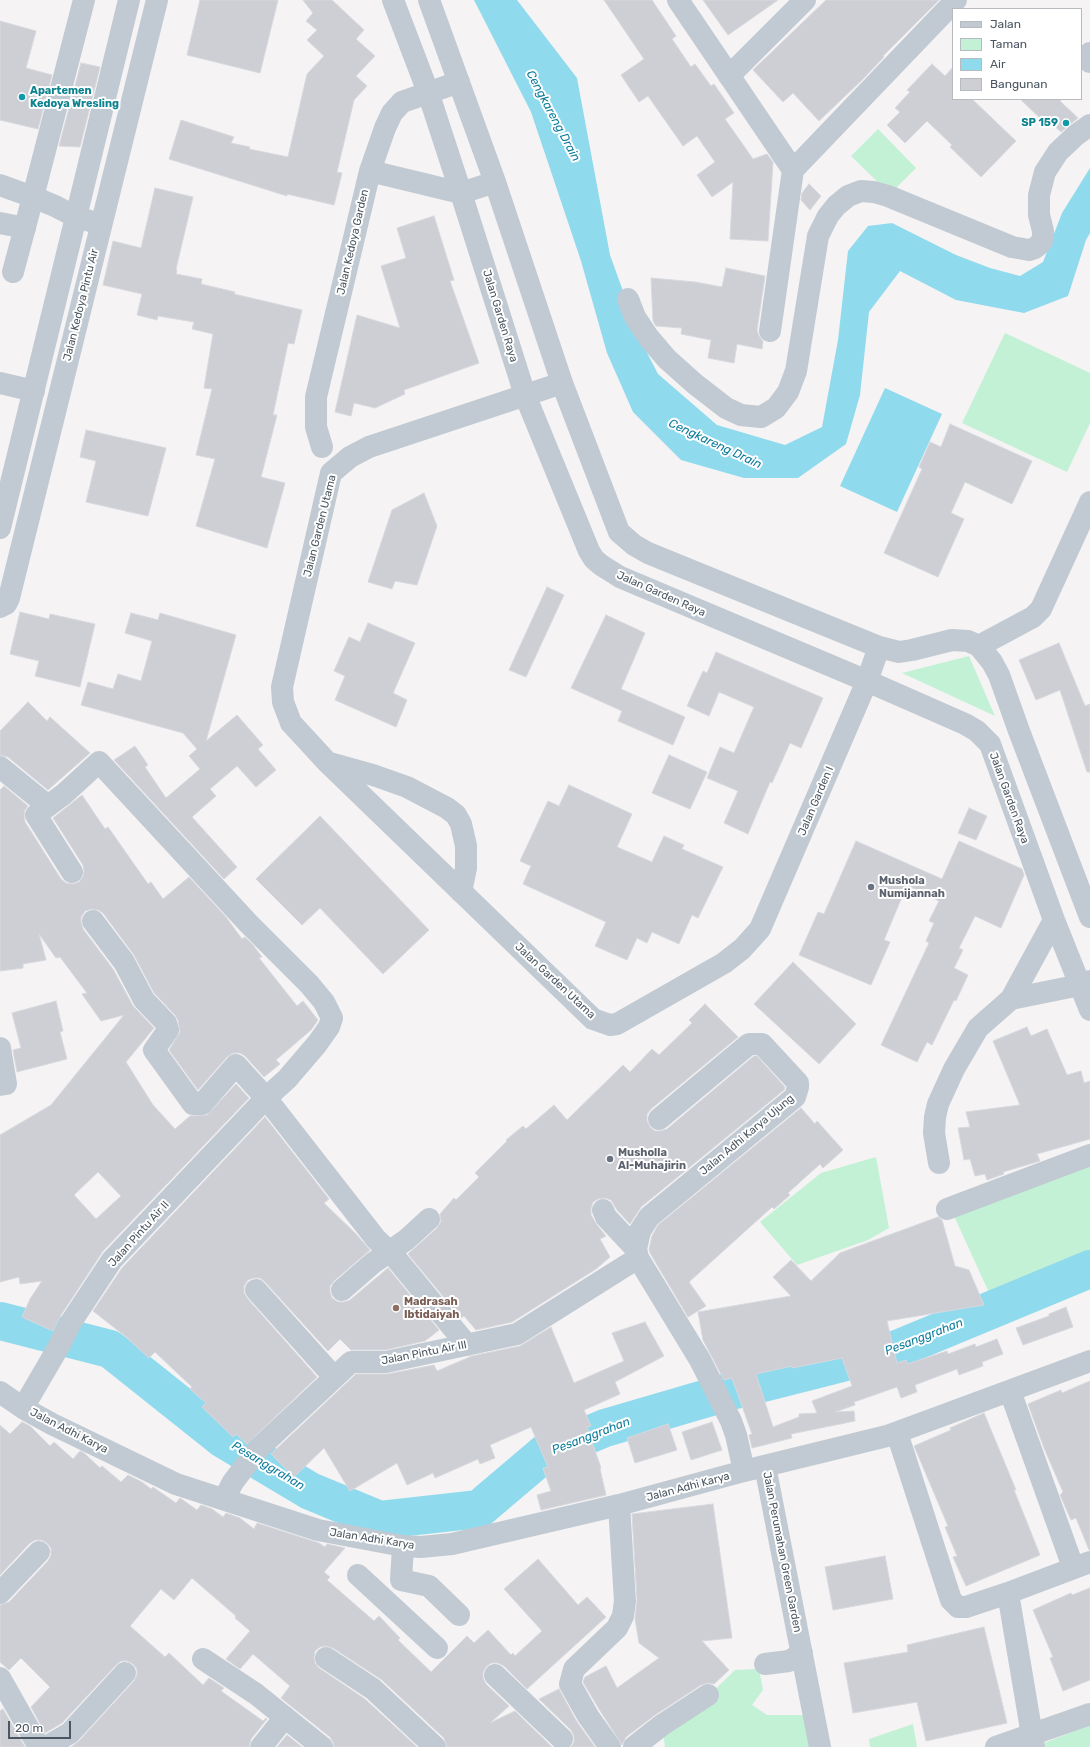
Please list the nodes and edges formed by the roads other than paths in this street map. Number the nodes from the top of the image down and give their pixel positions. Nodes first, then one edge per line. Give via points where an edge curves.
1 (84, 0) edge
2 (129, 0) edge
3 (157, 0) edge
4 (393, 0) edge
5 (429, 0) edge
6 (678, 0) edge
7 (805, 0) edge
8 (956, 0) edge
9 (1090, 53) edge
10 (1090, 62) edge
11 (729, 76) junction
12 (459, 82) junction
13 (428, 92) junction
14 (1090, 125) edge
15 (793, 170) junction
16 (370, 171) junction
17 (495, 182) junction
18 (0, 186) edge
19 (461, 193) junction
20 (34, 197) junction
21 (76, 217) junction
22 (0, 223) edge
23 (101, 224) junction
24 (25, 228) junction
25 (13, 272) dead end
26 (628, 299) dead end
27 (770, 331) dead end
28 (0, 383) edge
29 (562, 383) junction
30 (34, 391) junction
31 (525, 395) junction
32 (322, 447) dead end
33 (1090, 502) edge
34 (0, 528) edge
35 (696, 573) junction
36 (684, 605) junction
37 (0, 607) edge
38 (979, 646) junction
39 (879, 647) junction
40 (867, 681) junction
41 (1019, 731) junction
42 (990, 744) junction
43 (327, 762) junction
44 (0, 766) edge
45 (48, 806) junction
46 (72, 872) dead end
47 (461, 892) junction
48 (1090, 917) edge
49 (1054, 920) junction
50 (93, 921) dead end
51 (742, 950) joint
52 (1085, 983) edge
53 (1011, 999) junction
54 (1090, 1010) edge
55 (0, 1048) edge
56 (0, 1085) edge
57 (266, 1098) junction
58 (659, 1120) dead end
59 (1090, 1155) edge
60 (939, 1163) dead end
61 (603, 1210) dead end
62 (947, 1210) dead end
63 (429, 1219) dead end
64 (390, 1252) junction
65 (637, 1254) junction
66 (256, 1290) dead end
67 (342, 1290) dead end
68 (467, 1345) junction
69 (1090, 1361) edge
70 (334, 1377) junction
71 (1010, 1391) junction
72 (0, 1392) edge
73 (23, 1408) junction
74 (897, 1433) junction
75 (765, 1466) junction
76 (744, 1471) junction
77 (229, 1491) junction
78 (619, 1505) junction
79 (403, 1546) junction
80 (39, 1552) dead end
81 (1082, 1564) edge
82 (358, 1575) dead end
83 (401, 1580) junction
84 (0, 1593) edge
85 (1008, 1593) junction
86 (383, 1598) junction
87 (459, 1615) dead end
88 (437, 1648) dead end
89 (802, 1653) junction
90 (326, 1658) dead end
91 (203, 1659) dead end
92 (765, 1664) dead end
93 (125, 1673) dead end
94 (495, 1675) dead end
95 (0, 1678) edge
96 (708, 1696) dead end
97 (6, 1704) edge
98 (1090, 1714) edge
99 (588, 1716) junction
100 (284, 1717) junction
101 (1033, 1741) edge
102 (558, 1743) edge
103 (39, 1747) edge
104 (46, 1747) edge
105 (261, 1747) edge
106 (322, 1747) edge
107 (435, 1747) edge
108 (610, 1747) edge
109 (634, 1747) edge
110 (820, 1747) edge
111 (996, 1747) edge

1 - 20 street
2 - 21 street
3 - 23 street, Jalan Kedoya Pintu Air
4 - 13 street, Jalan Garden Raya
5 - 12 street
6 - 11 street
7 - 11 street
8 - 15 street
9 - 10 street
11 - 15 street
12 - 13 street, Jalan Kedoya Garden
12 - 17 street
13 - 16 street, Jalan Kedoya Garden via 402,102 392,113
13 - 19 street, Jalan Garden Raya
14 - 26 street via 1058,152 1045,172 1039,195 1043,238 1040,244 1029,250 1012,247 874,192 861,191 848,196 836,206 818,236 796,371 788,392 776,408 761,417 741,415 726,408 695,384 648,338
15 - 27 street
16 - 19 street
16 - 32 street, Jalan Kedoya Garden via 316,397 316,427
17 - 19 street
17 - 29 street
18 - 20 street
19 - 31 street, Jalan Garden Raya
20 - 21 street
20 - 24 street
21 - 23 street
21 - 30 street
22 - 24 street
23 - 37 street, Jalan Kedoya Pintu Air via 9,598 6,604
24 - 25 street
28 - 30 street
29 - 31 street, Jalan Garden Utama
29 - 35 street via 620,532 648,553
30 - 34 street
31 - 36 street, Jalan Garden Raya via 594,559 620,577
31 - 43 street, Jalan Garden Utama via 369,447 350,457 330,473 282,687 283,702 291,722
33 - 38 street via 1041,609 1033,617
35 - 36 street
35 - 39 street
36 - 40 street, Jalan Garden Raya
38 - 39 street via 968,640 952,640 899,652
38 - 41 street via 999,675
39 - 40 street, Jalan Garden I
40 - 42 street, Jalan Garden Raya via 965,724 977,731
40 - 51 street, Jalan Garden I via 772,904 760,929
41 - 42 street
41 - 48 street
42 - 49 street, Jalan Garden Raya
43 - 47 street, Jalan Garden Utama
43 - 47 street via 406,787 456,815 466,846 466,868
44 - 45 street
45 - 46 street via 36,815
45 - 57 street, Jalan Pintu Air II via 98,762 324,1002 332,1018 329,1027 287,1080
47 - 51 street, Jalan Garden Utama via 593,1019 610,1025 617,1024 669,995
49 - 52 street, Jalan Garden Raya
49 - 53 street
50 - 57 street via 124,962 144,1000 166,1023 168,1030 154,1050 193,1104 202,1104 236,1065
52 - 53 street
52 - 54 street, Jalan Garden Raya
53 - 60 street via 978,1028 954,1069 938,1104 934,1133
55 - 56 street via 6,1084
57 - 64 street via 376,1239
57 - 73 street, Jalan Pintu Air II via 112,1260 71,1322
58 - 65 street, Jalan Adhi Karya Ujung via 749,1044 762,1044 798,1083 795,1097 649,1217 640,1231
59 - 62 street
61 - 65 street
63 - 64 street
64 - 67 street
64 - 68 street
65 - 68 street, Jalan Pintu Air III via 517,1334
65 - 76 street via 700,1360 725,1409 736,1435
66 - 70 street
68 - 70 street, Jalan Pintu Air III via 386,1362 351,1362
69 - 71 street, Jalan Perumahan Green Garden
70 - 77 street, Jalan Pintu Air III via 259,1448
71 - 74 street, Jalan Perumahan Green Garden
71 - 81 street
72 - 73 street, Jalan Adhi Karya
73 - 77 street, Jalan Adhi Karya via 176,1484
74 - 75 street, Jalan Perumahan Green Garden
74 - 85 street via 951,1600 958,1607 966,1608
75 - 76 street, Jalan Adhi Karya
75 - 89 street, Jalan Perumahan Green Garden
76 - 78 street, Jalan Adhi Karya
77 - 79 street, Jalan Adhi Karya via 318,1530
78 - 79 street, Jalan Adhi Karya via 452,1544
78 - 99 street via 625,1601 623,1616 617,1628 574,1669 571,1675 570,1684
79 - 83 street
80 - 84 street
81 - 85 street
82 - 86 street
83 - 86 street
83 - 87 street via 429,1586
85 - 101 street
86 - 88 street
89 - 92 street via 789,1661
89 - 110 street, Jalan Perumahan Green Garden
90 - 107 street via 373,1689
91 - 100 street via 256,1694
93 - 104 street via 70,1733
94 - 102 street
95 - 97 street
96 - 109 street via 662,1725
97 - 103 street
98 - 101 street
99 - 102 street
99 - 108 street
100 - 105 street
100 - 106 street
101 - 111 street

